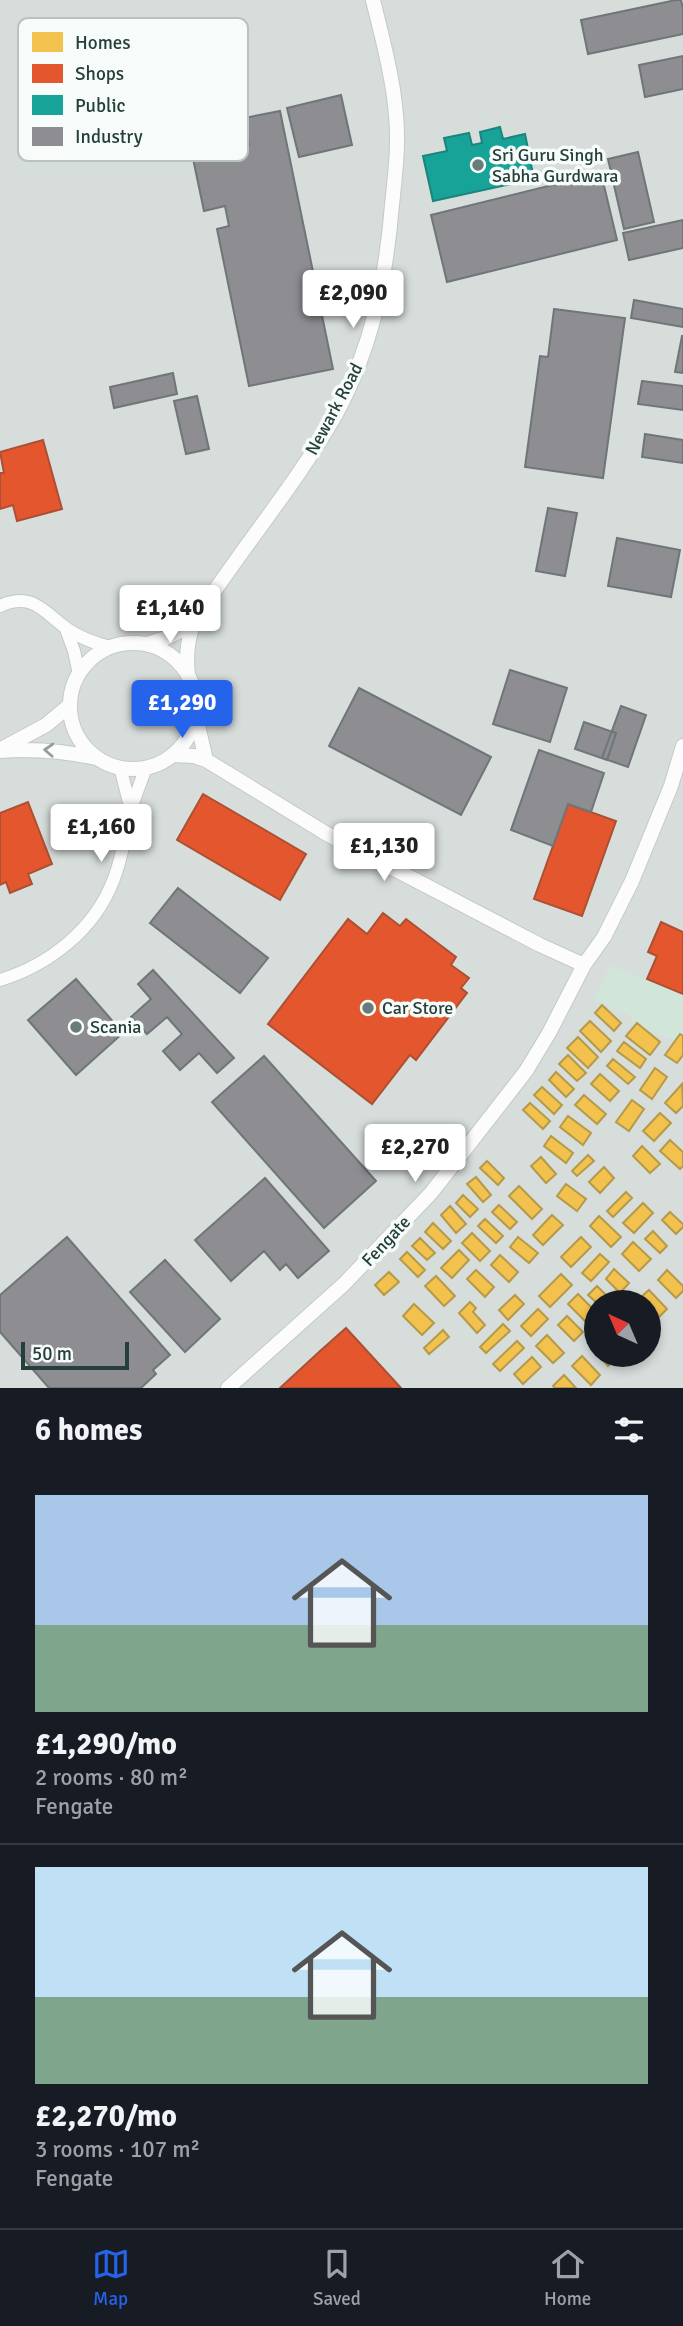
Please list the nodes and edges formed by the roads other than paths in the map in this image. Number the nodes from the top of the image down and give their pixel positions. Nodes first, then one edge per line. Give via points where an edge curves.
1 (373, 0) edge
2 (0, 606) edge
3 (195, 620) junction
4 (66, 629) junction
5 (146, 644) junction
6 (110, 647) junction
7 (79, 674) junction
8 (188, 676) junction
9 (70, 705) junction
10 (196, 712) junction
11 (683, 746) edge
12 (0, 750) edge
13 (172, 755) junction
14 (98, 758) junction
15 (206, 760) junction
16 (146, 767) junction
17 (120, 768) junction
18 (131, 811) junction
19 (584, 965) junction
20 (0, 980) edge
21 (228, 1388) edge

1 - 3 street, Newark Road via 396,116 387,260 375,318 359,366 311,455
2 - 4 street via 23,601 51,614
3 - 5 street, Newark Road via 172,636
3 - 8 street, Newark Road via 188,638
4 - 6 street
4 - 7 street
5 - 6 street
5 - 8 street via 178,661
6 - 7 street via 92,658
7 - 9 street
8 - 10 street
9 - 12 street via 46,725
9 - 14 street via 77,735
10 - 13 street via 192,729
10 - 15 street
11 - 19 street, Fengate via 632,881
14 -> 12 street via 26,748
13 - 15 street
13 - 16 street
14 - 17 street
15 - 19 street via 327,834
16 - 17 street
16 - 18 street
17 - 18 street
18 - 20 street via 123,852 100,907 75,937 46,961
19 - 21 street, Fengate via 526,1071 431,1193 344,1284

